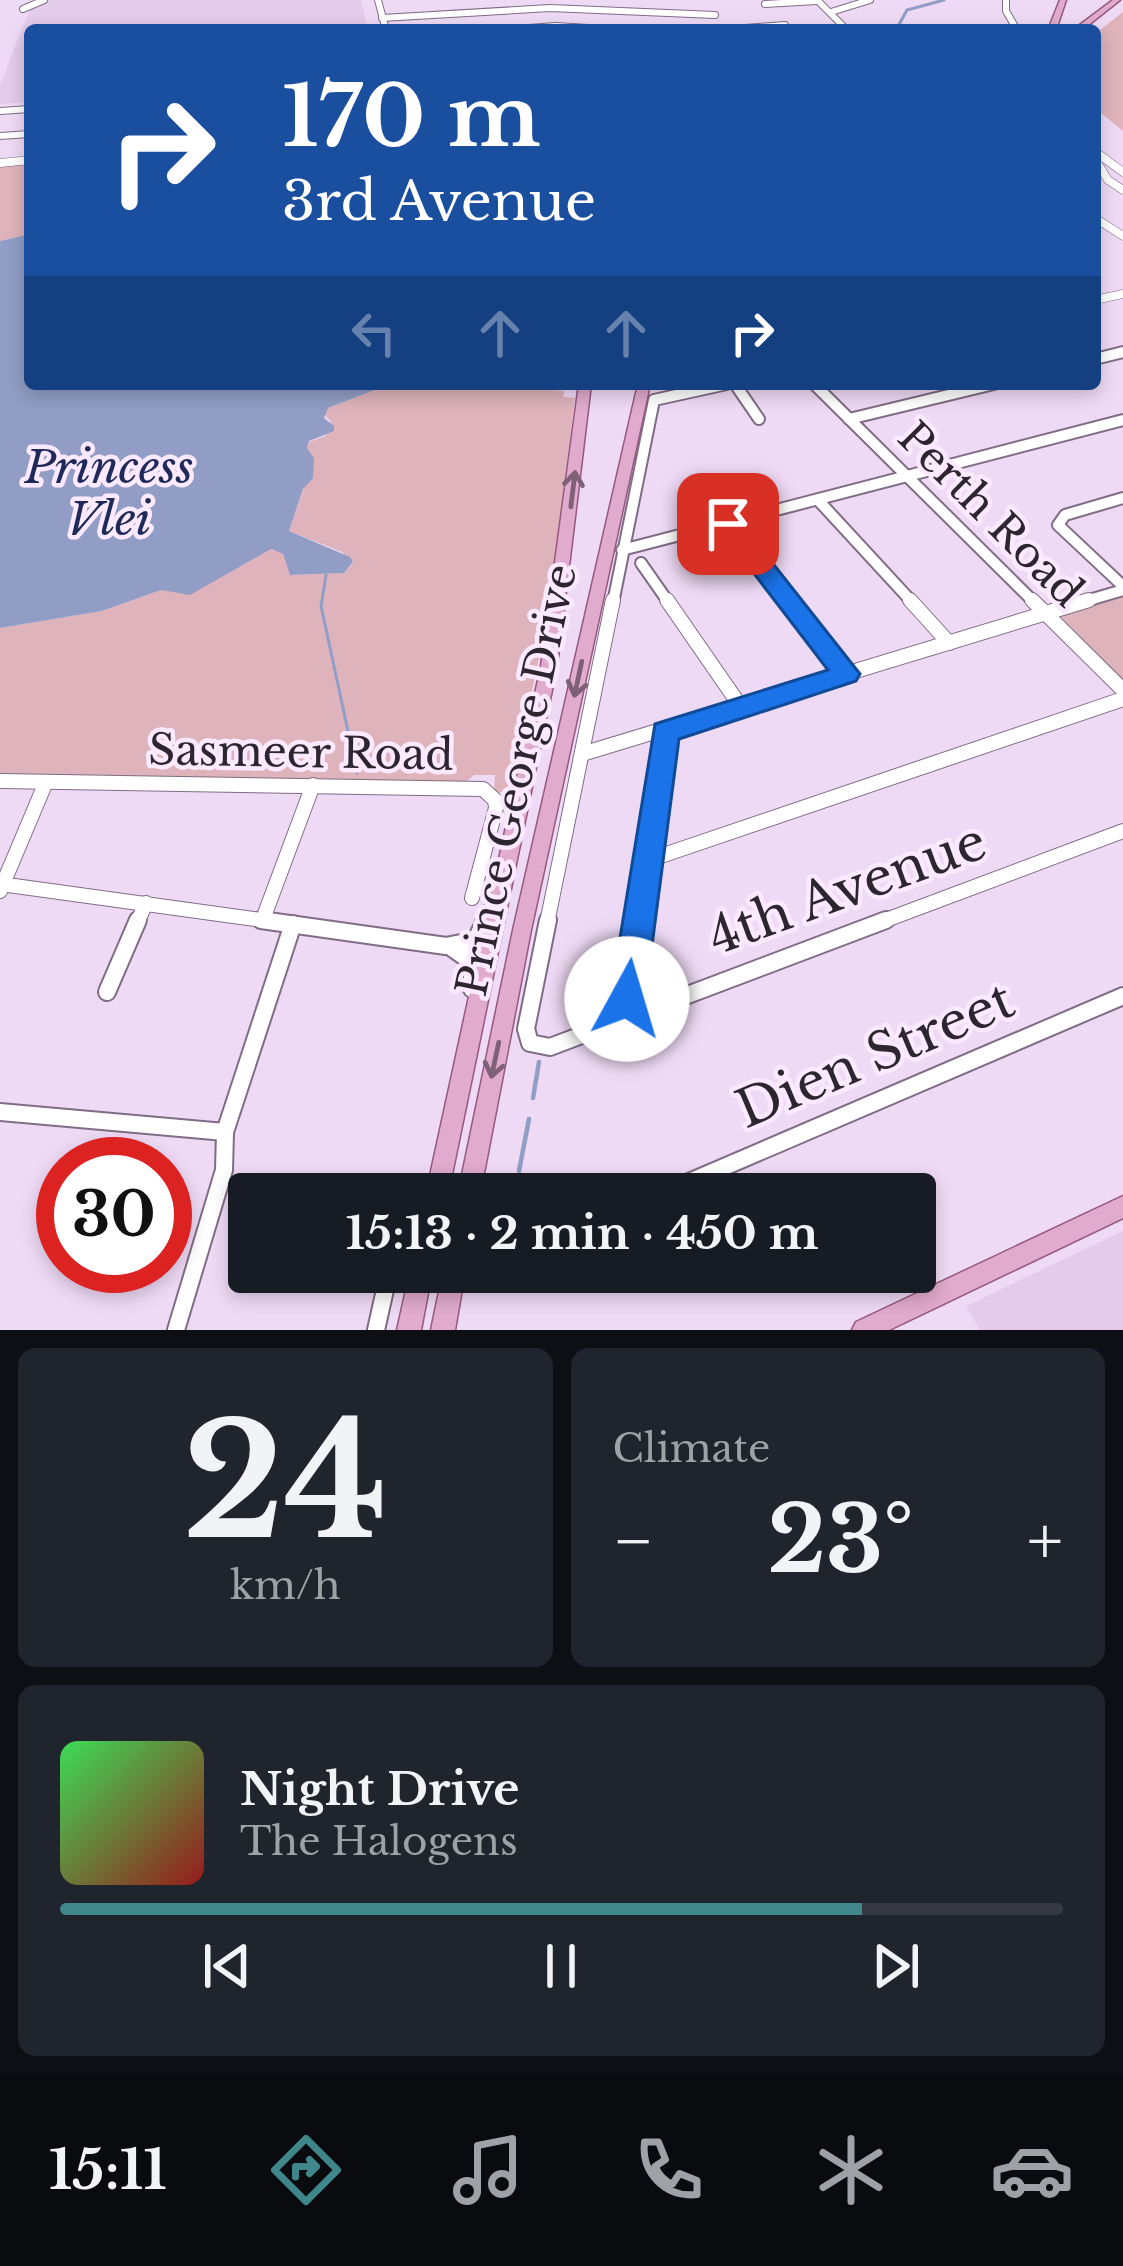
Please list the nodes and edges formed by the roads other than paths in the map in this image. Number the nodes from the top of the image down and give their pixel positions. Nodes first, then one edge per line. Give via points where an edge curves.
1 (44, 0) edge
2 (379, 0) edge
3 (592, 0) edge
4 (641, 0) edge
5 (701, 0) edge
6 (817, 0) edge
7 (869, 0) edge
8 (1117, 0) edge
9 (762, 2) edge
10 (548, 4) edge
11 (23, 10) dead end
12 (596, 10) junction
13 (831, 12) junction
14 (647, 13) junction
15 (715, 15) junction
16 (382, 18) junction
17 (384, 24) edge
18 (720, 24) edge
19 (784, 24) edge
20 (842, 24) edge
21 (1085, 24) edge
22 (1101, 161) edge
23 (1120, 185) edge
24 (1101, 187) dead end
25 (584, 390) edge
26 (643, 390) edge
27 (693, 390) edge
28 (739, 390) edge
29 (820, 390) edge
30 (969, 390) edge
31 (758, 419) dead end
32 (849, 419) junction
33 (1123, 420) edge
34 (908, 476) junction
35 (1123, 498) edge
36 (818, 500) junction
37 (728, 524) junction
38 (622, 550) junction
39 (641, 563) dead end
40 (1123, 588) edge
41 (1046, 614) junction
42 (949, 643) junction
43 (847, 674) junction
44 (1123, 690) edge
45 (1123, 699) edge
46 (741, 707) junction
47 (665, 732) junction
48 (582, 754) junction
49 (0, 782) edge
50 (46, 782) junction
51 (313, 785) junction
52 (1123, 831) edge
53 (508, 854) junction
54 (646, 861) junction
55 (1, 887) edge
56 (472, 898) dead end
57 (146, 904) junction
58 (263, 919) junction
59 (293, 924) junction
60 (446, 946) junction
61 (107, 992) dead end
62 (1123, 996) edge
63 (631, 1014) junction
64 (470, 1041) junction
65 (0, 1112) edge
66 (225, 1132) junction
67 (442, 1173) edge
68 (473, 1173) edge
69 (710, 1173) edge
70 (1123, 1207) edge
71 (384, 1293) edge
72 (417, 1293) edge
73 (450, 1293) edge
74 (454, 1293) edge
75 (176, 1330) edge
76 (376, 1330) edge
77 (410, 1330) edge
78 (443, 1330) edge
79 (455, 1330) edge
80 (864, 1330) edge

1 - 11 street
2 - 16 street
3 - 12 street
4 - 14 street
5 - 15 street
6 - 9 street
6 - 13 street
7 - 13 street
8 - 21 main road
9 - 19 street
10 - 12 street
10 - 16 street
12 - 14 street
13 - 20 street
14 - 15 street
15 - 18 street
16 - 17 street
22 - 23 street
23 - 24 street
53 -> 25 main road, Prince George Drive via 552,648
26 -> 68 main road, Prince George Drive
27 - 38 street via 654,400
28 - 31 street
29 - 32 street, Perth Road
30 - 32 street
32 - 34 street, Perth Road
33 - 34 street
34 - 36 street
34 - 41 street, Perth Road
35 - 40 street via 1065,514 1058,525
36 - 37 street
36 - 42 street
37 - 38 street
37 - 43 street
38 - 48 street
39 - 46 street
40 - 41 street
41 - 42 street
41 - 44 street, Perth Road
42 - 43 street
43 - 46 street
45 - 54 street
46 - 47 street
47 - 48 street
47 - 54 street
48 - 63 street, 4th Avenue via 526,1029 532,1045 550,1047
49 - 50 street, Sasmeer Road
50 - 51 street, Sasmeer Road
50 - 55 street
51 - 56 street, Sasmeer Road via 487,790 496,808
51 - 58 street
52 - 63 street, 4th Avenue
53 - 60 street via 480,936
53 - 64 main road, Prince George Drive
54 - 63 street via 627,987
55 - 57 street
57 - 58 street
57 - 61 street
58 - 59 street
59 - 60 street
59 - 66 street
60 - 64 street via 473,967
62 - 69 street, Dien Street
64 - 67 main road, Prince George Drive
65 - 66 street
66 - 75 street via 224,1170
70 - 80 main road
71 - 76 street
72 - 77 main road
73 - 78 main road
74 - 79 main road

